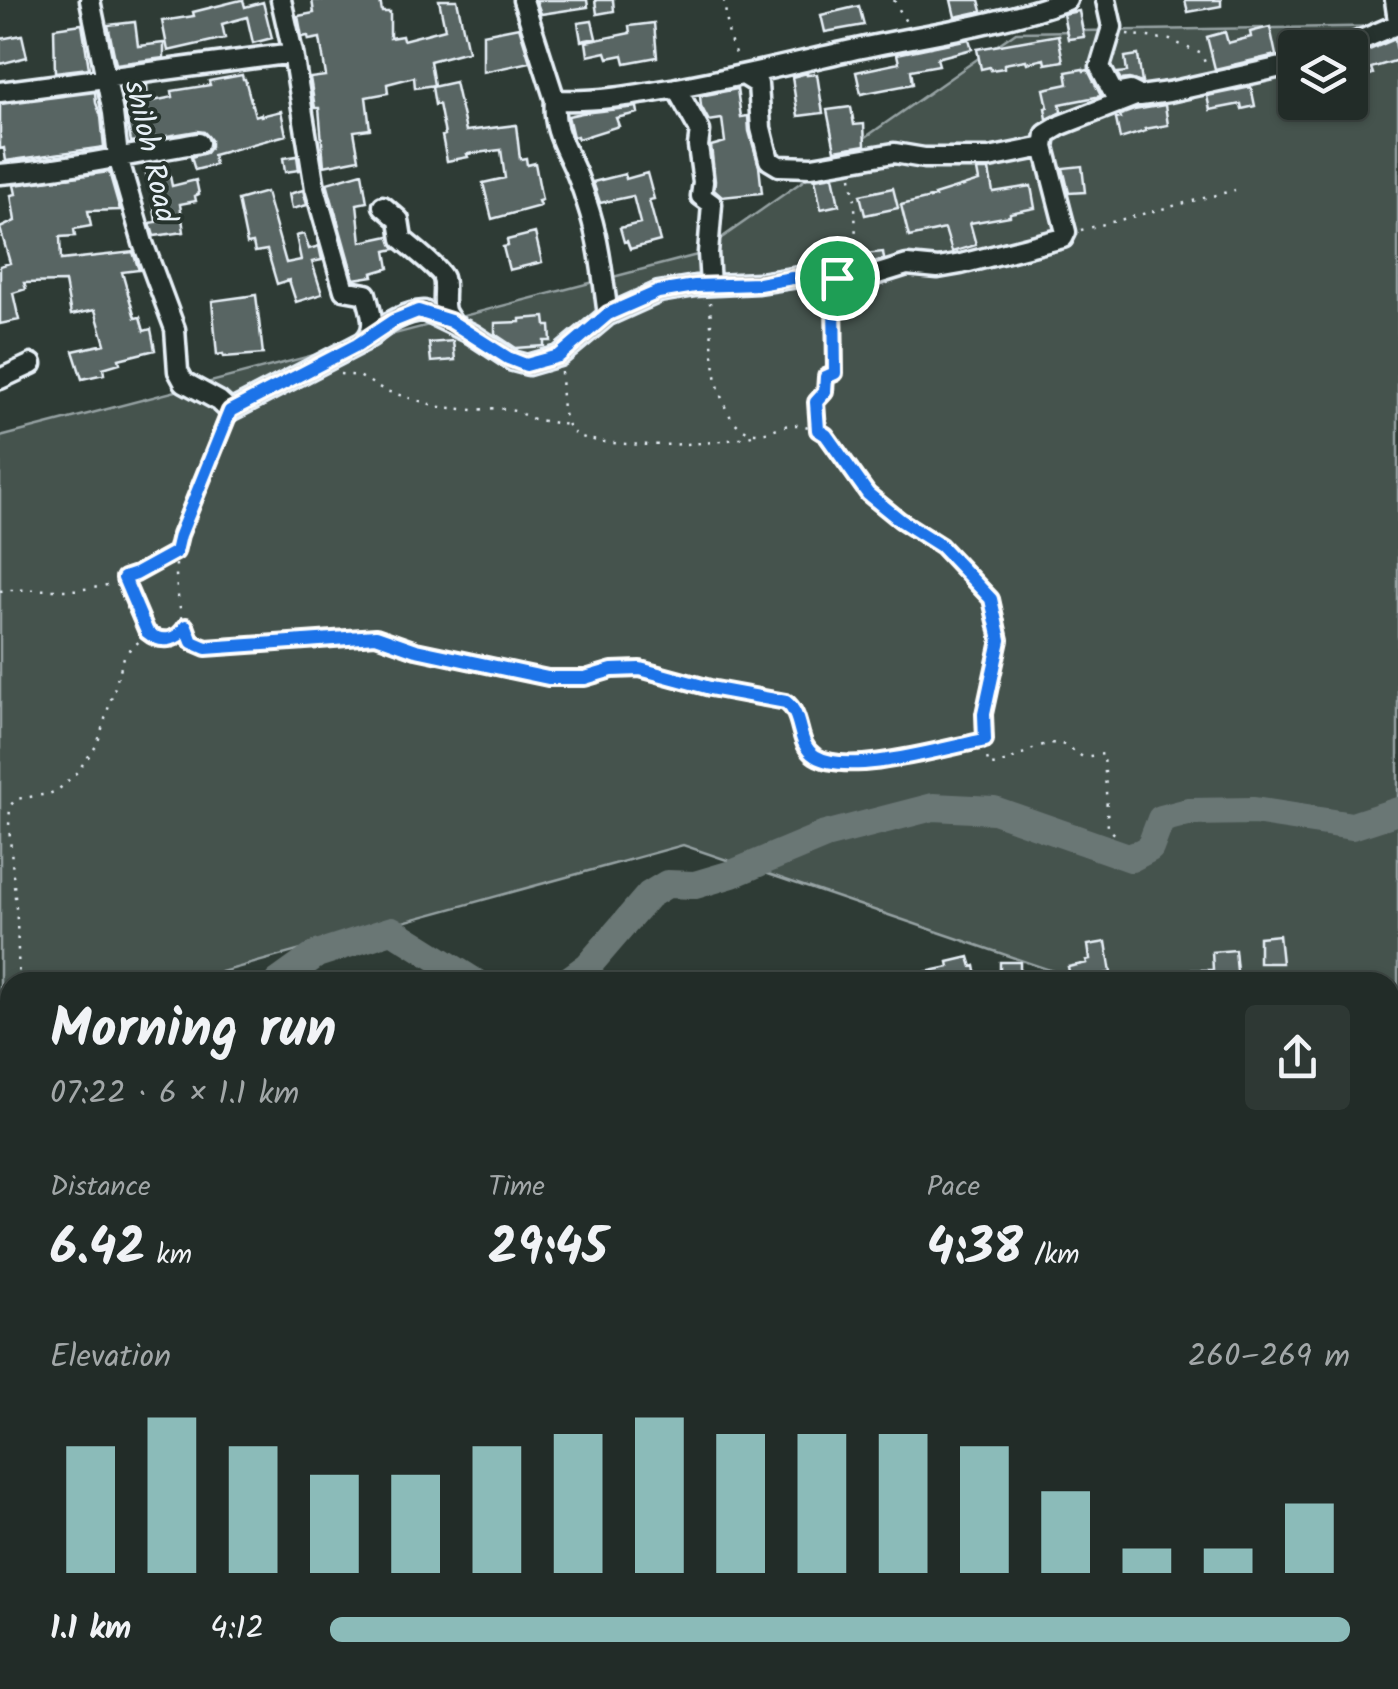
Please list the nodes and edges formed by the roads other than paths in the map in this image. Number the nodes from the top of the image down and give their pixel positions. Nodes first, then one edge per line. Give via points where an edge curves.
1 (90, 0) edge
2 (281, 0) edge
3 (523, 0) edge
4 (1067, 0) edge
5 (1106, 0) edge
6 (1396, 0) edge
7 (1396, 27) edge
8 (1368, 38) edge
9 (293, 52) junction
10 (1278, 68) edge
11 (745, 76) junction
12 (106, 79) junction
13 (676, 88) junction
14 (0, 92) edge
15 (1138, 96) junction
16 (555, 100) junction
17 (200, 143) dead end
18 (1044, 146) junction
19 (118, 157) junction
20 (0, 174) edge
21 (383, 206) dead end
22 (710, 285) junction
23 (608, 314) junction
24 (452, 323) junction
25 (370, 336) junction
26 (32, 364) dead end
27 (0, 379) edge

1 - 12 street, shiloh Road
2 - 9 street
3 - 16 street
4 - 11 street
5 - 15 street via 1112,27 1100,68 1114,94
6 - 7 street
7 - 8 street
9 - 12 street
9 - 25 street via 323,223 344,290 366,294
10 - 15 street
11 - 13 street
11 - 18 street via 758,84 769,160 779,166 894,153 990,158
12 - 14 street
12 - 19 street, shiloh Road
13 - 16 street via 614,100
13 - 22 street via 700,131 701,196 712,204
15 - 18 street via 1050,130
16 - 23 street via 563,148 592,217
17 - 19 street
18 - 22 street via 1063,238 961,264 907,265 871,277
19 - 20 street
19 - 25 street, shiloh Road via 175,330 184,382 230,411
21 - 24 street via 398,220 402,240 438,268
22 - 23 street via 658,292
23 - 24 street via 559,356 528,365
24 - 25 street via 418,311
26 - 27 street

